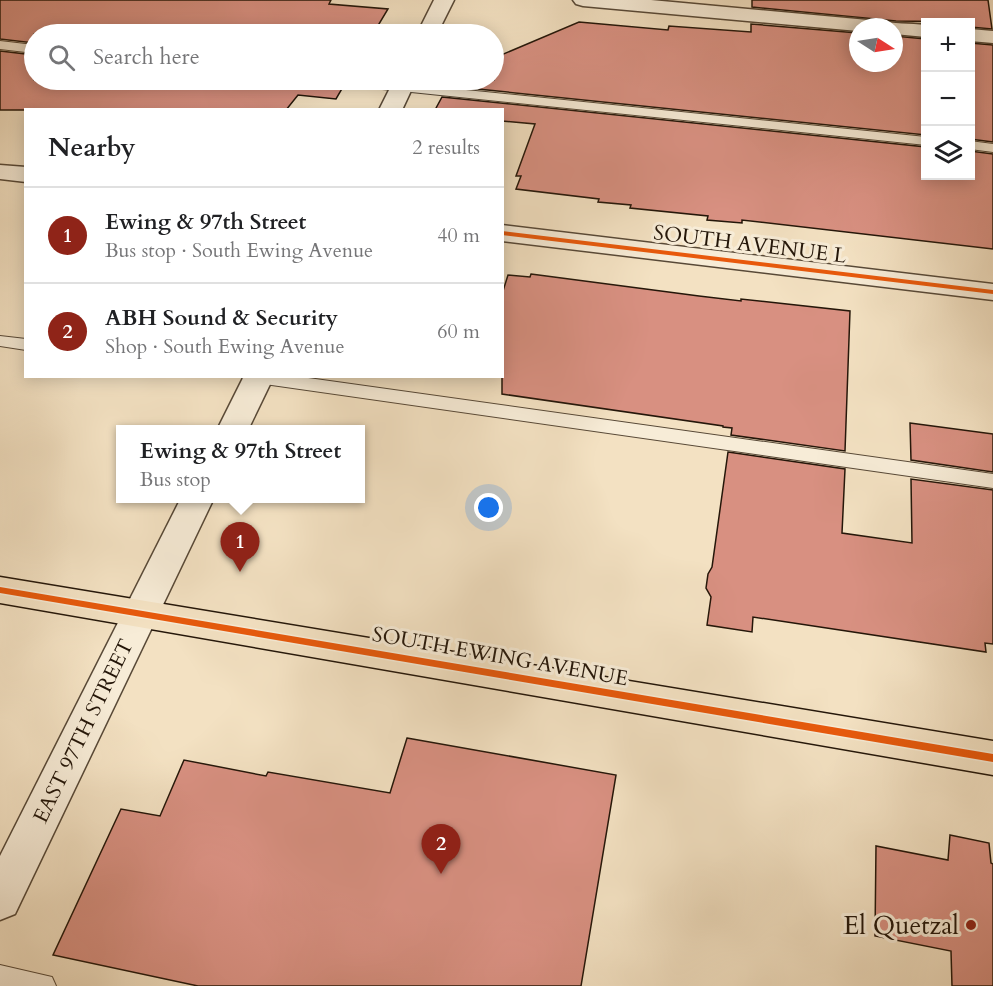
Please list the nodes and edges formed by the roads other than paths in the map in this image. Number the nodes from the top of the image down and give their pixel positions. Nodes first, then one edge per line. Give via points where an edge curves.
1 (444, 0) edge
2 (583, 0) edge
3 (432, 24) edge
4 (849, 24) edge
5 (903, 29) edge
6 (921, 31) edge
7 (975, 36) edge
8 (993, 38) edge
9 (0, 45) edge
10 (24, 47) edge
11 (400, 90) edge
12 (466, 90) edge
13 (391, 108) edge
14 (921, 140) edge
15 (975, 145) edge
16 (993, 147) edge
17 (0, 172) edge
18 (24, 175) edge
19 (504, 232) edge
20 (993, 292) edge
21 (0, 341) edge
22 (24, 345) edge
23 (256, 378) edge
24 (263, 378) edge
25 (234, 425) edge
26 (993, 481) edge
27 (196, 503) edge
28 (0, 590) edge
29 (141, 614) junction
30 (993, 758) edge
31 (0, 900) edge
32 (0, 978) edge
33 (43, 986) edge

1 - 3 street
2 - 4 street
5 - 6 street
7 - 8 street
9 - 10 lane
11 - 13 street
12 - 14 lane
15 - 16 lane
17 - 18 street
19 - 20 street, SOUTH AVENUE L
21 - 22 lane
23 - 25 street
24 - 26 lane
27 - 29 street, EAST 97TH STREET
28 - 29 main road, SOUTH EWING AVENUE
29 - 30 main road, SOUTH EWING AVENUE
29 - 31 street, EAST 97TH STREET
32 - 33 lane

